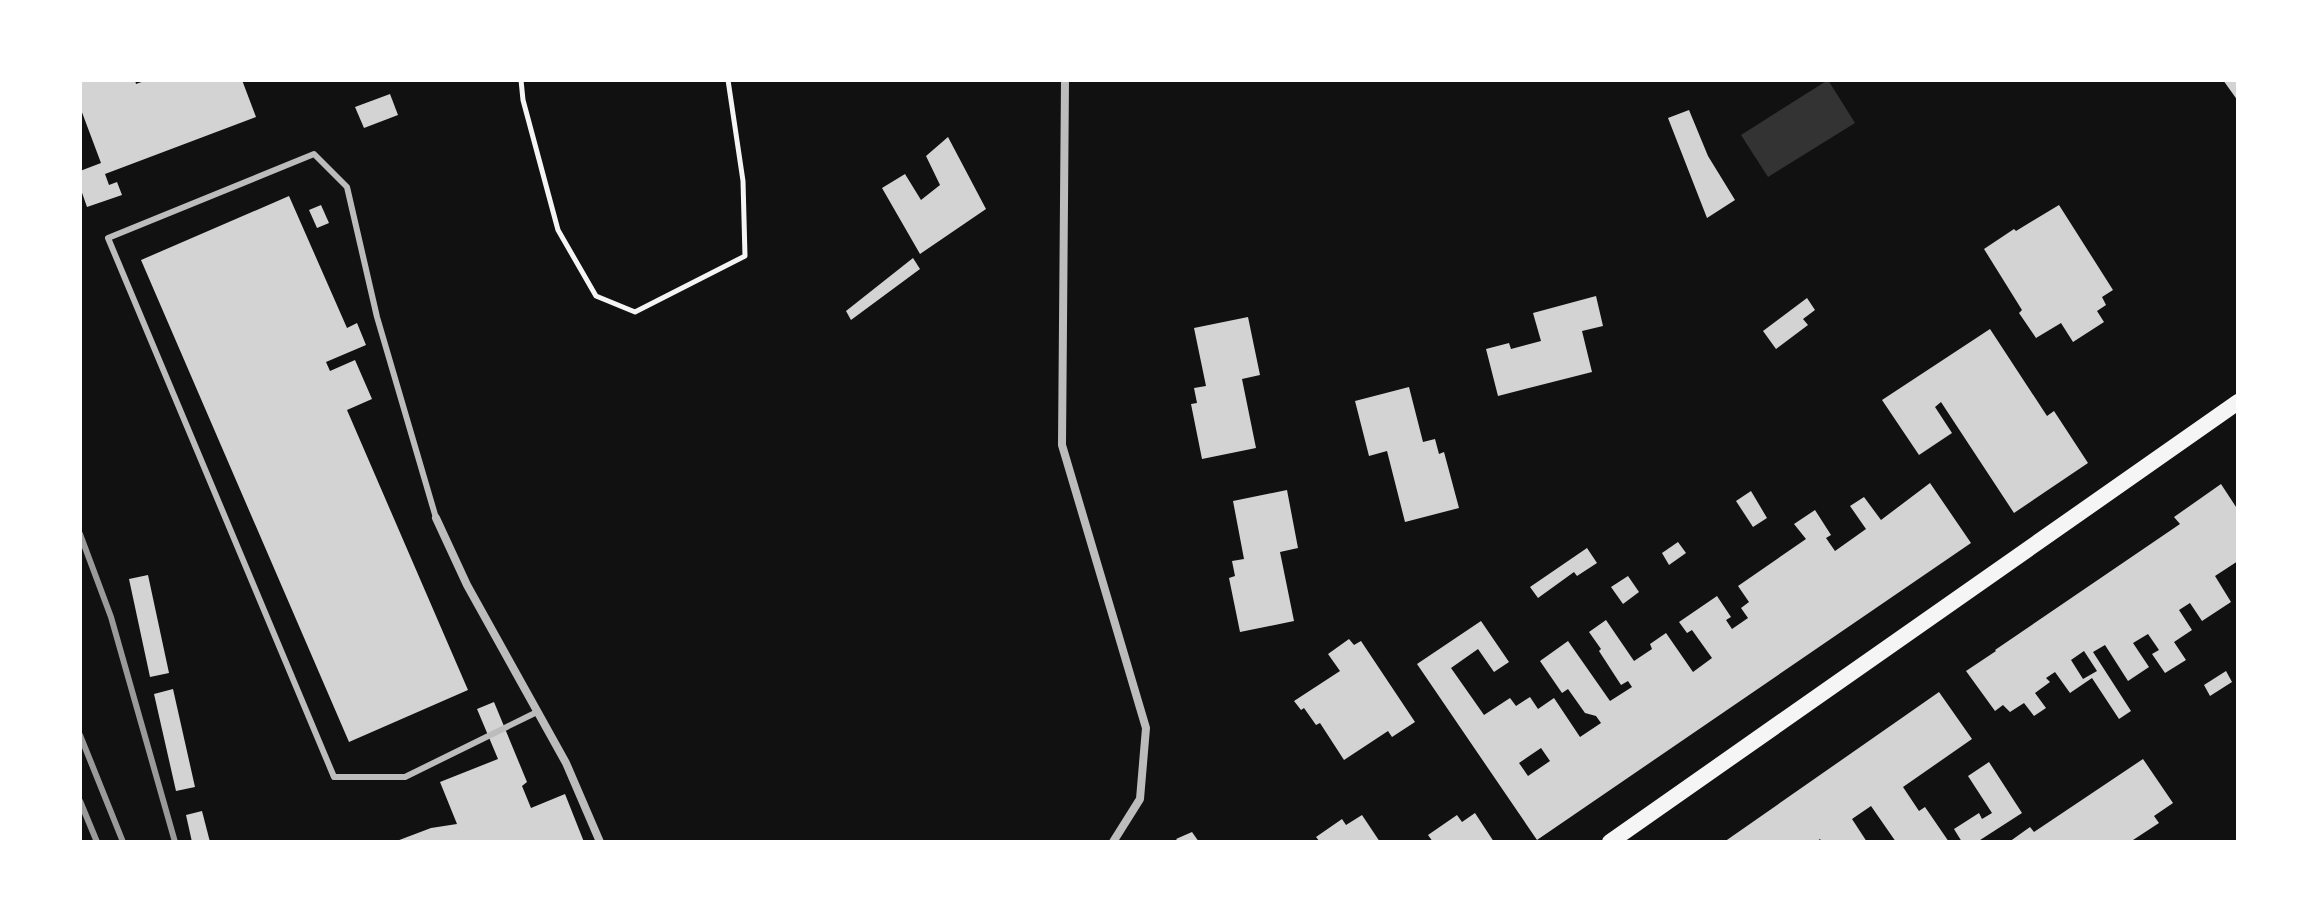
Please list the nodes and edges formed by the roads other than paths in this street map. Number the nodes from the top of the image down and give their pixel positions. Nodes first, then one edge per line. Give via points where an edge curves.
1 (1065, 80) edge
2 (2238, 402) edge
3 (436, 518) joint
4 (537, 712) junction
5 (600, 842) edge
6 (1113, 842) edge
7 (1610, 842) edge

1 - 6 street via 1062,445 1146,728 1140,799
2 - 7 main road
3 - 4 street
3 - 4 lane via 377,317 347,187 314,154 108,238 334,777 405,777
4 - 5 street

